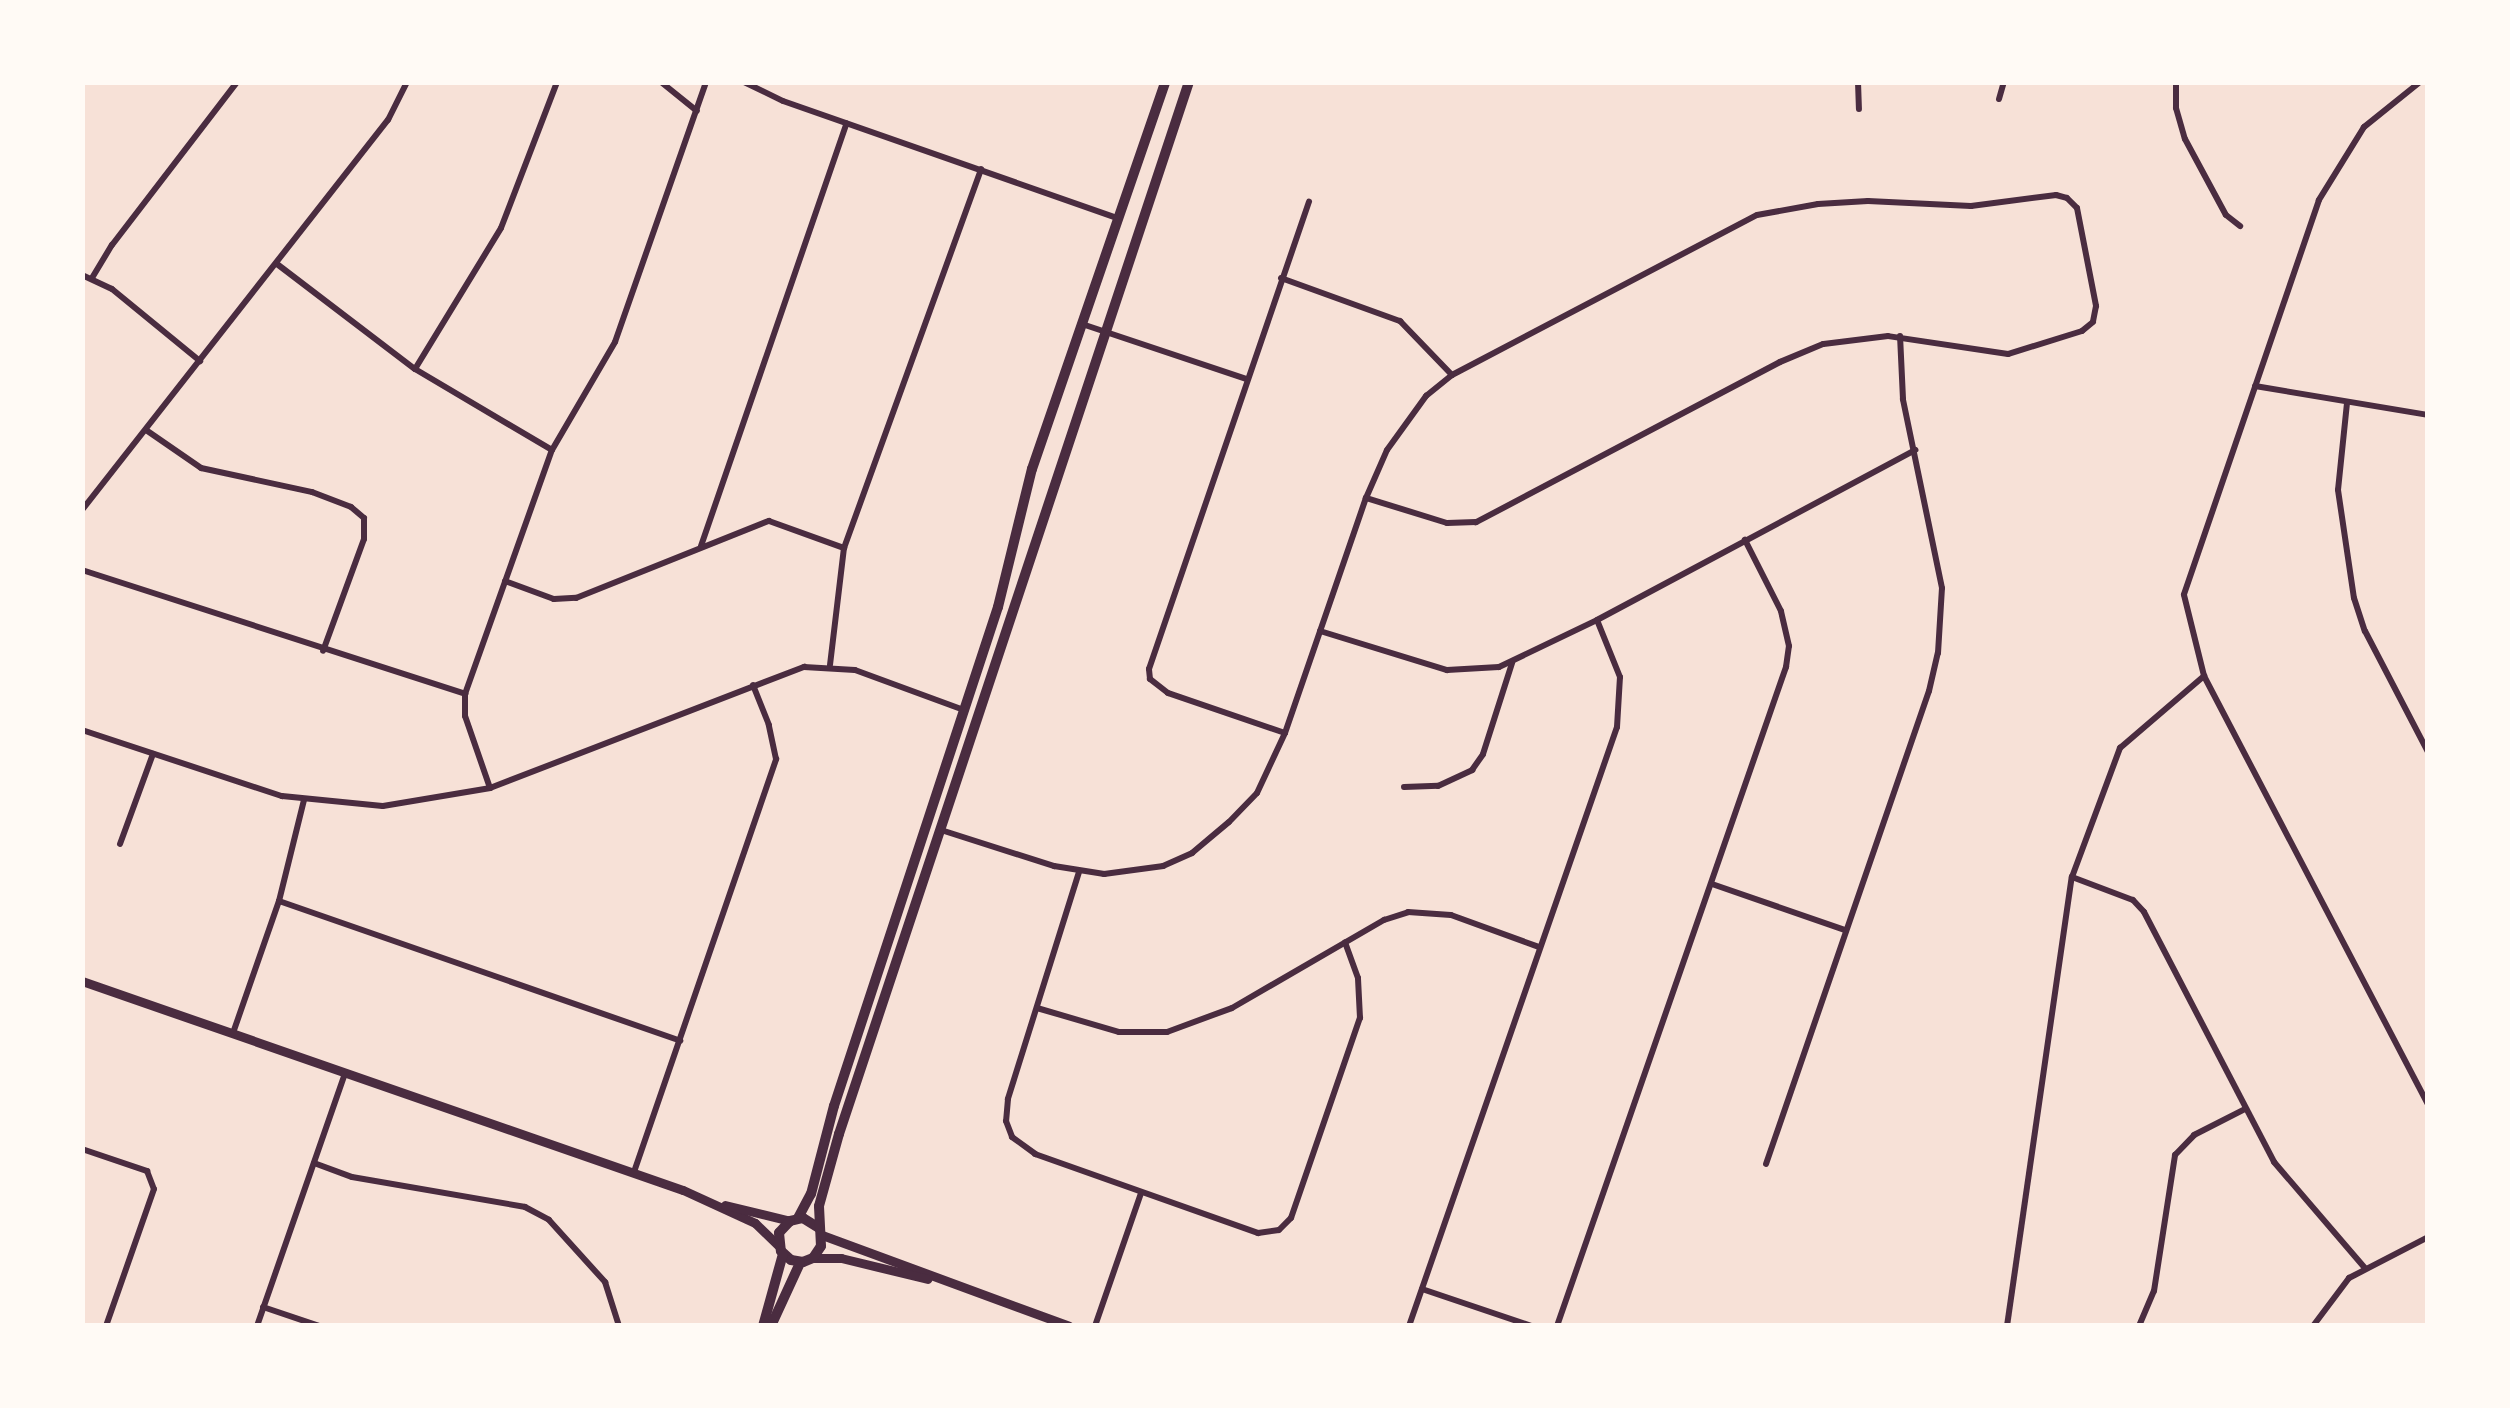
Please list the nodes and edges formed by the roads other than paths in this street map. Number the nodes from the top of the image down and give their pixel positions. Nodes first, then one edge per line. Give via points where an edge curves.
1 (238, 82) edge
2 (406, 82) edge
3 (557, 82) edge
4 (661, 82) edge
5 (706, 82) edge
6 (744, 82) edge
7 (1165, 82) edge
8 (1189, 82) edge
9 (1858, 82) edge
10 (2004, 82) edge
11 (2176, 82) edge
12 (2420, 82) edge
13 (1999, 99) dead end
14 (1858, 109) dead end
15 (697, 111) junction
16 (847, 124) junction
17 (980, 169) junction
18 (1309, 202) dead end
19 (1118, 218) junction
20 (2240, 226) dead end
21 (277, 264) junction
22 (82, 275) edge
23 (92, 278) junction
24 (1280, 278) junction
25 (1082, 324) junction
26 (1104, 332) junction
27 (1900, 336) junction
28 (200, 361) junction
29 (415, 369) junction
30 (1452, 376) junction
31 (1246, 379) junction
32 (2255, 386) junction
33 (2348, 403) junction
34 (2428, 416) edge
35 (146, 430) junction
36 (552, 450) junction
37 (1915, 450) junction
38 (1366, 498) junction
39 (82, 510) edge
40 (1745, 540) junction
41 (701, 546) junction
42 (844, 548) junction
43 (82, 570) edge
44 (505, 581) junction
45 (1597, 620) junction
46 (1320, 631) junction
47 (323, 651) junction
48 (1512, 662) junction
49 (830, 665) junction
50 (2204, 676) junction
51 (753, 686) junction
52 (465, 694) junction
53 (964, 710) junction
54 (976, 715) junction
55 (82, 730) edge
56 (1285, 733) junction
57 (2428, 752) edge
58 (153, 754) junction
59 (1404, 786) dead end
60 (490, 788) junction
61 (304, 800) junction
62 (926, 825) junction
63 (940, 830) junction
64 (120, 844) dead end
65 (1079, 872) junction
66 (2072, 877) junction
67 (1712, 884) junction
68 (280, 901) junction
69 (1844, 930) junction
70 (1344, 942) junction
71 (1540, 946) junction
72 (82, 981) edge
73 (1037, 1008) junction
74 (232, 1034) junction
75 (680, 1041) junction
76 (345, 1073) junction
77 (2428, 1105) edge
78 (2245, 1109) junction
79 (82, 1149) edge
80 (314, 1163) junction
81 (1766, 1164) dead end
82 (634, 1172) junction
83 (1141, 1193) junction
84 (722, 1205) junction
85 (794, 1220) junction
86 (820, 1232) junction
87 (2428, 1237) edge
88 (781, 1250) junction
89 (813, 1258) junction
90 (800, 1262) junction
91 (2364, 1268) junction
92 (931, 1279) junction
93 (1422, 1288) junction
94 (263, 1307) junction
95 (106, 1326) edge
96 (257, 1326) edge
97 (320, 1326) edge
98 (619, 1326) edge
99 (763, 1326) edge
100 (772, 1326) edge
101 (1069, 1326) edge
102 (1095, 1326) edge
103 (1410, 1326) edge
104 (1532, 1326) edge
105 (1557, 1326) edge
106 (2007, 1326) edge
107 (2138, 1326) edge
108 (2314, 1326) edge

1 - 23 street
2 - 21 street via 388,120
3 - 29 street via 501,228
4 - 15 street
5 - 15 street
6 - 16 street
7 - 19 main road
8 - 26 main road
9 - 14 street
10 - 13 street
11 - 20 street via 2185,139 2226,215
12 - 32 street via 2376,114 2338,164 2319,200
15 - 36 street via 612,350
16 - 17 street
16 - 41 street
17 - 19 street
17 - 42 street
18 - 24 street
19 - 25 main road
21 - 28 street
21 - 29 street
22 - 23 street
23 - 28 street
24 - 30 street via 1400,321
24 - 31 street
25 - 26 street
25 - 53 main road via 1032,469
26 - 31 street
26 - 54 main road
27 - 30 street via 2008,354 2090,326 2096,306 2080,218 2068,198 1955,207 1868,200 1757,215
27 - 37 street
27 - 38 street via 1842,339 1794,355 1476,522 1447,523
28 - 35 street
29 - 36 street
30 - 38 street via 1426,396 1394,437
31 - 56 street via 1148,675 1168,693
32 - 33 street
32 - 50 street via 2184,591
33 - 34 street
33 - 57 street via 2338,483 2354,598
35 - 39 street
35 - 47 street via 201,468 312,492 364,518 364,538
36 - 44 street
37 - 40 street
37 - 69 street via 1942,588 1940,636 1928,691
38 - 46 street
40 - 45 street
40 - 67 street via 1782,611 1788,656
41 - 42 street via 769,521
41 - 44 street via 568,600
42 - 49 street
43 - 47 street
44 - 52 street
45 - 48 street
45 - 71 street via 1620,677 1620,715
46 - 48 street via 1447,670
46 - 56 street
47 - 52 street
48 - 59 street via 1472,770 1438,786
49 - 51 street via 796,669
49 - 53 street
50 - 66 street via 2122,745
50 - 77 street
51 - 60 street
51 - 75 street via 776,759
52 - 60 street via 465,716
53 - 54 main road
53 - 62 main road
54 - 63 main road
55 - 58 street
56 - 65 street via 1257,794 1192,853 1140,871
58 - 61 street
58 - 64 street
60 - 61 street via 384,806
61 - 68 street
62 - 63 main road
62 - 85 main road via 811,1194
63 - 65 street
63 - 86 main road via 828,1171
65 - 73 street
66 - 78 street via 2133,900 2144,912
66 - 106 street
67 - 69 street
67 - 105 street
68 - 74 street
68 - 75 street
69 - 81 street
70 - 71 street via 1396,915 1430,911
70 - 73 street via 1232,1008 1156,1034 1119,1032
70 - 83 street via 1358,978 1360,1018 1286,1225 1258,1233
71 - 93 street
72 - 74 street
73 - 83 street via 1006,1110 1012,1137 1023,1149
74 - 76 street
75 - 82 street
76 - 80 street
76 - 82 street
78 - 91 street via 2282,1173
78 - 107 street via 2194,1135 2174,1155 2154,1291
79 - 95 street via 147,1171 154,1190
80 - 94 street
80 - 98 street via 352,1177 524,1207 550,1220 605,1282
82 - 84 street
83 - 102 street
84 - 85 street
84 - 88 street via 761,1227
85 - 86 main road
85 - 88 main road via 782,1228
86 - 89 main road
86 - 92 street
87 - 91 street
88 - 90 main road
88 - 99 main road
89 - 90 main road
89 - 92 street
90 - 100 main road
91 - 108 street
92 - 101 street
93 - 103 street
93 - 104 street
94 - 96 street
94 - 97 street

